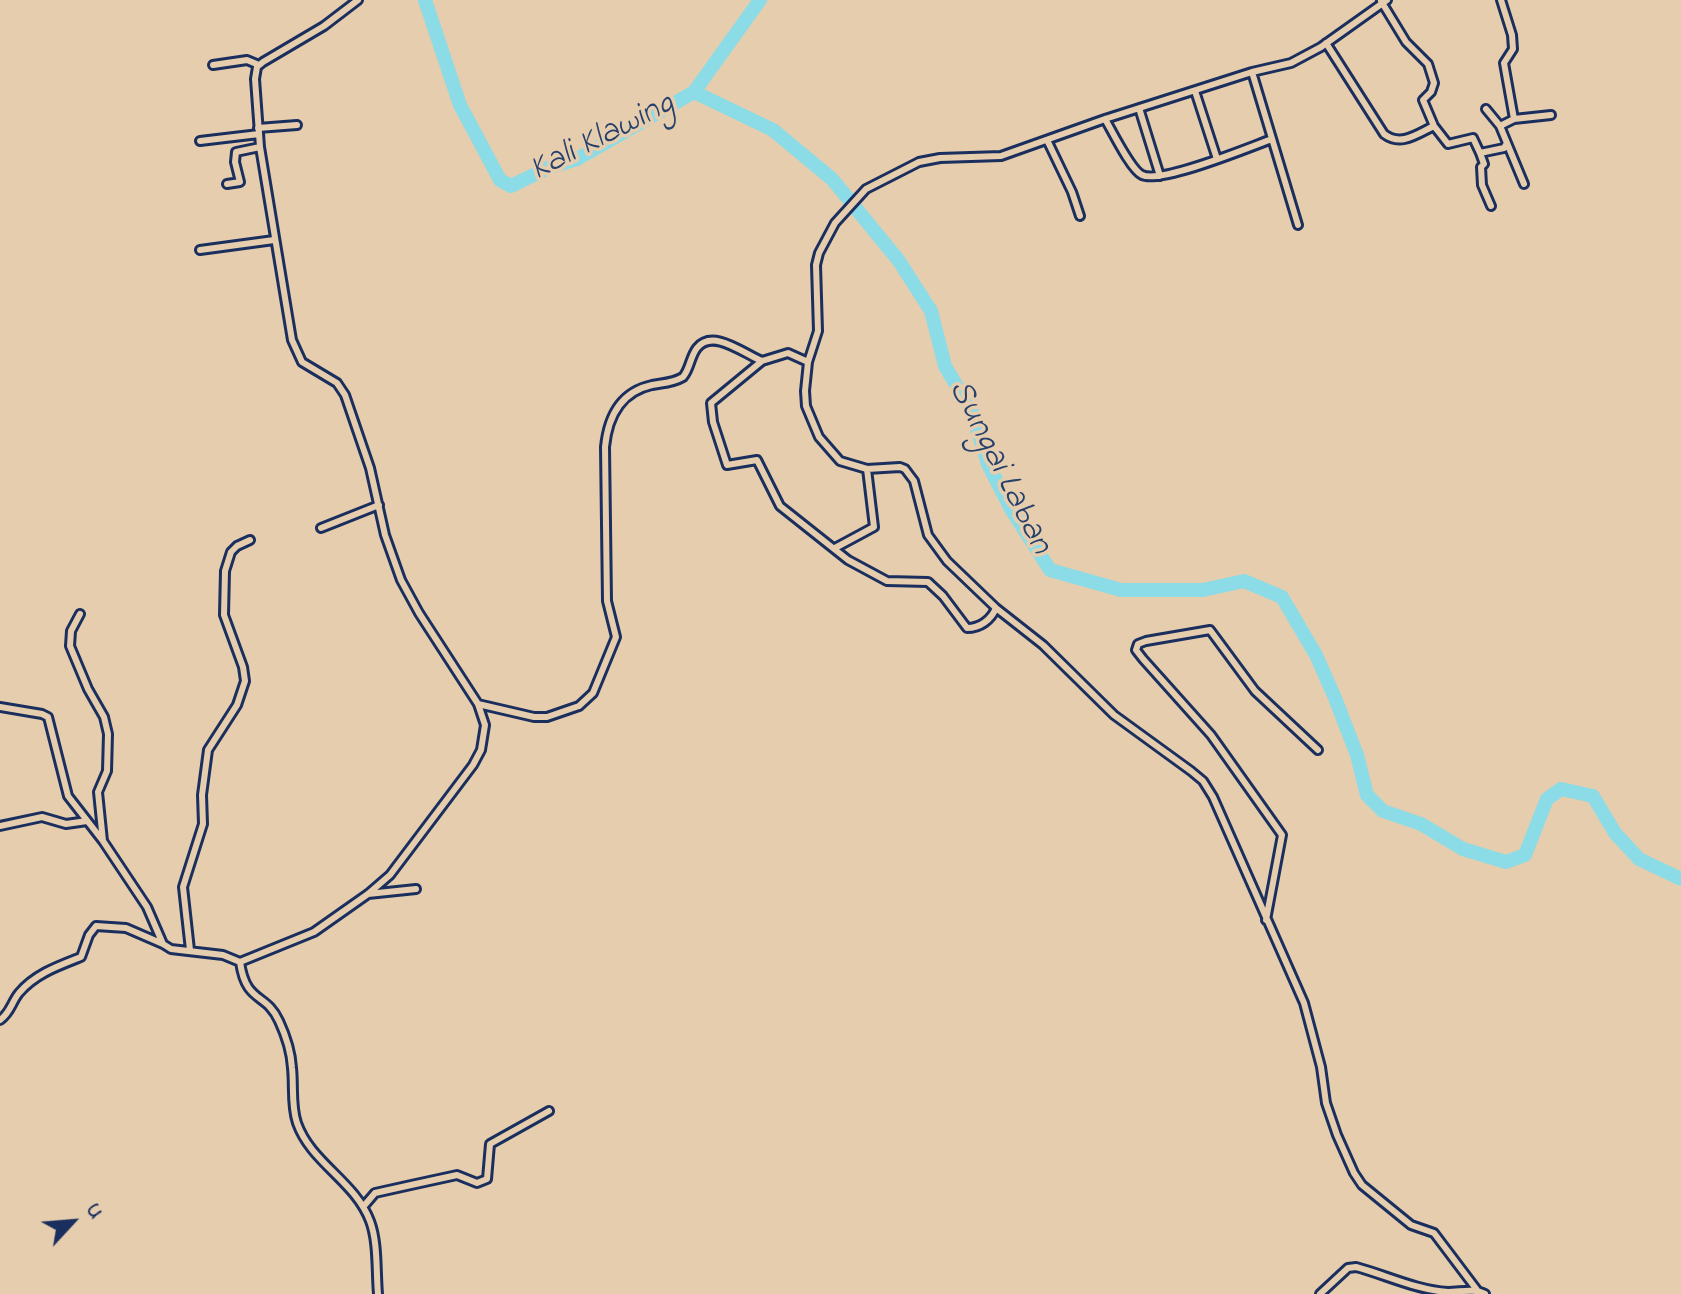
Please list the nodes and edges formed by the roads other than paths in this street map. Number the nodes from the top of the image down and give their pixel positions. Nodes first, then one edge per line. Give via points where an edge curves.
1 (358, 0) edge
2 (1501, 0) edge
3 (1383, 1) edge
4 (1326, 43) junction
5 (213, 65) dead end
6 (259, 65) junction
7 (1252, 72) junction
8 (1195, 91) junction
9 (1139, 108) junction
10 (1486, 109) dead end
11 (1551, 115) dead end
12 (1105, 119) junction
13 (1514, 119) junction
14 (297, 125) dead end
15 (1434, 126) junction
16 (1500, 126) junction
17 (258, 131) junction
18 (1272, 139) junction
19 (200, 141) dead end
20 (1048, 142) junction
21 (1507, 143) junction
22 (260, 147) junction
23 (1480, 153) junction
24 (1217, 159) junction
25 (1160, 176) junction
26 (227, 184) dead end
27 (1524, 184) dead end
28 (1491, 206) dead end
29 (1080, 216) dead end
30 (1298, 225) dead end
31 (274, 240) junction
32 (200, 250) dead end
33 (762, 361) junction
34 (808, 362) junction
35 (867, 469) junction
36 (379, 505) junction
37 (321, 528) dead end
38 (250, 540) dead end
39 (835, 548) junction
40 (996, 608) junction
41 (80, 614) dead end
42 (478, 704) junction
43 (0, 707) edge
44 (1318, 750) dead end
45 (87, 821) junction
46 (0, 826) edge
47 (103, 841) junction
48 (416, 889) dead end
49 (368, 894) junction
50 (1266, 920) junction
51 (163, 944) junction
52 (190, 950) junction
53 (240, 962) junction
54 (0, 1020) edge
55 (549, 1111) dead end
56 (363, 1207) junction
57 (1420, 1287) junction
58 (1477, 1290) junction
59 (378, 1294) edge
60 (1320, 1294) edge
61 (1410, 1294) edge
62 (1485, 1294) edge

1 - 6 street
2 - 13 street via 1512,35 1513,49 1504,63
3 - 4 street
3 - 15 street via 1406,42 1428,64 1434,83 1423,100
4 - 7 street via 1300,59
4 - 15 street via 1391,140
5 - 6 street via 244,60
6 - 17 street
7 - 8 street
7 - 18 street
8 - 9 street
8 - 24 street
9 - 12 street
9 - 25 street
10 - 16 street
11 - 13 street
12 - 20 street
12 - 25 street via 1138,172
13 - 16 street
14 - 17 street
15 - 23 street via 1448,144 1473,138
16 - 21 street
17 - 19 street
17 - 22 street
18 - 24 street
18 - 30 street
20 - 29 street
20 - 34 street via 1001,156 919,162 866,189 835,223 819,253 818,331
21 - 23 street via 1501,151
21 - 27 street
22 - 26 street via 236,152 240,182
22 - 31 street
23 - 28 street
24 - 25 street
31 - 32 street
31 - 36 street via 295,349 306,366 334,381 345,395
33 - 34 street via 788,353
33 - 39 street via 711,403 720,449 727,466 757,460 780,506
33 - 42 street via 710,341 696,349 683,377 635,391 617,407 608,424 605,462 607,601 616,637 593,693 579,706 547,717
34 - 35 street via 805,391 812,425 840,461
35 - 39 street via 874,527
35 - 40 street via 905,469 914,481 928,535
36 - 37 street
36 - 42 street via 407,594
38 - 52 street via 231,552 223,584 224,615 245,681 237,705 208,750 203,824 183,887
39 - 40 street via 882,580 928,582 967,628 992,617
40 - 50 street via 1043,645 1114,715 1203,781
41 - 47 street via 69,638 71,650 108,734 107,771 98,792
42 - 49 street via 485,725 473,765 390,875
43 - 45 street via 48,717 68,796
44 - 50 street via 1255,691 1210,630 1138,644 1136,650 1211,735 1282,835
45 - 46 street via 66,824 42,817
45 - 47 street
47 - 51 street via 147,907
48 - 49 street
49 - 53 street via 314,932
50 - 58 street via 1304,1003 1326,1103 1354,1173 1411,1225 1434,1233
51 - 52 street
51 - 54 street via 126,928 96,926 81,957 42,974 18,994
52 - 53 street
53 - 56 street via 247,989 274,1011 288,1042 300,1131
55 - 56 street via 490,1144 487,1179 477,1183 457,1175 375,1193
56 - 59 street via 373,1235
57 - 58 street
57 - 60 street via 1356,1267
57 - 61 street
58 - 62 street

